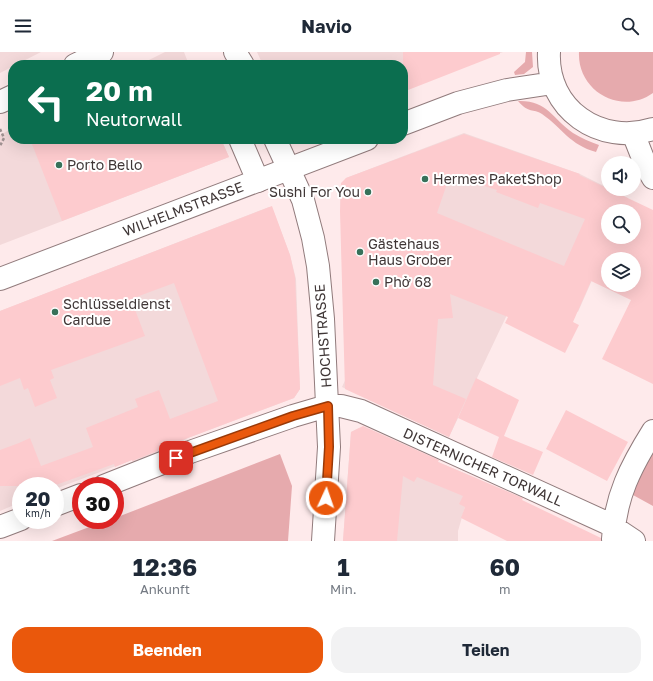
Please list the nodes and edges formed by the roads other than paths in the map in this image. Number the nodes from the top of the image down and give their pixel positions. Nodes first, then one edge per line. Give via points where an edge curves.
1 (102, 52) edge
2 (549, 52) edge
3 (85, 60) edge
4 (553, 83) junction
5 (408, 122) edge
6 (643, 131) edge
7 (242, 144) edge
8 (277, 144) edge
9 (353, 144) edge
10 (290, 169) junction
11 (653, 178) edge
12 (258, 181) junction
13 (0, 279) edge
14 (328, 406) junction
15 (653, 432) edge
16 (124, 478) edge
17 (12, 522) edge
18 (0, 527) edge
19 (613, 533) edge
20 (323, 541) edge
21 (634, 541) edge

1 - 3 street
2 - 4 street
4 - 5 street via 507,90 458,103
4 - 6 street via 566,105 585,122 608,132
6 - 11 street via 646,166
7 - 12 street
8 - 10 street, HOCHSTRASSE
9 - 10 street, WILHELMSTRASSE
10 - 12 street, WILHELMSTRASSE
10 - 14 street, HOCHSTRASSE via 303,200 317,259
12 - 13 street, WILHELMSTRASSE
14 - 16 street via 190,452
14 - 19 street, DISTERNICHER TORWALL via 361,411
14 - 20 street, HOCHSTRASSE via 329,447
15 - 19 street via 621,491
17 - 18 street
19 - 21 street, DISTERNICHER TORWALL

